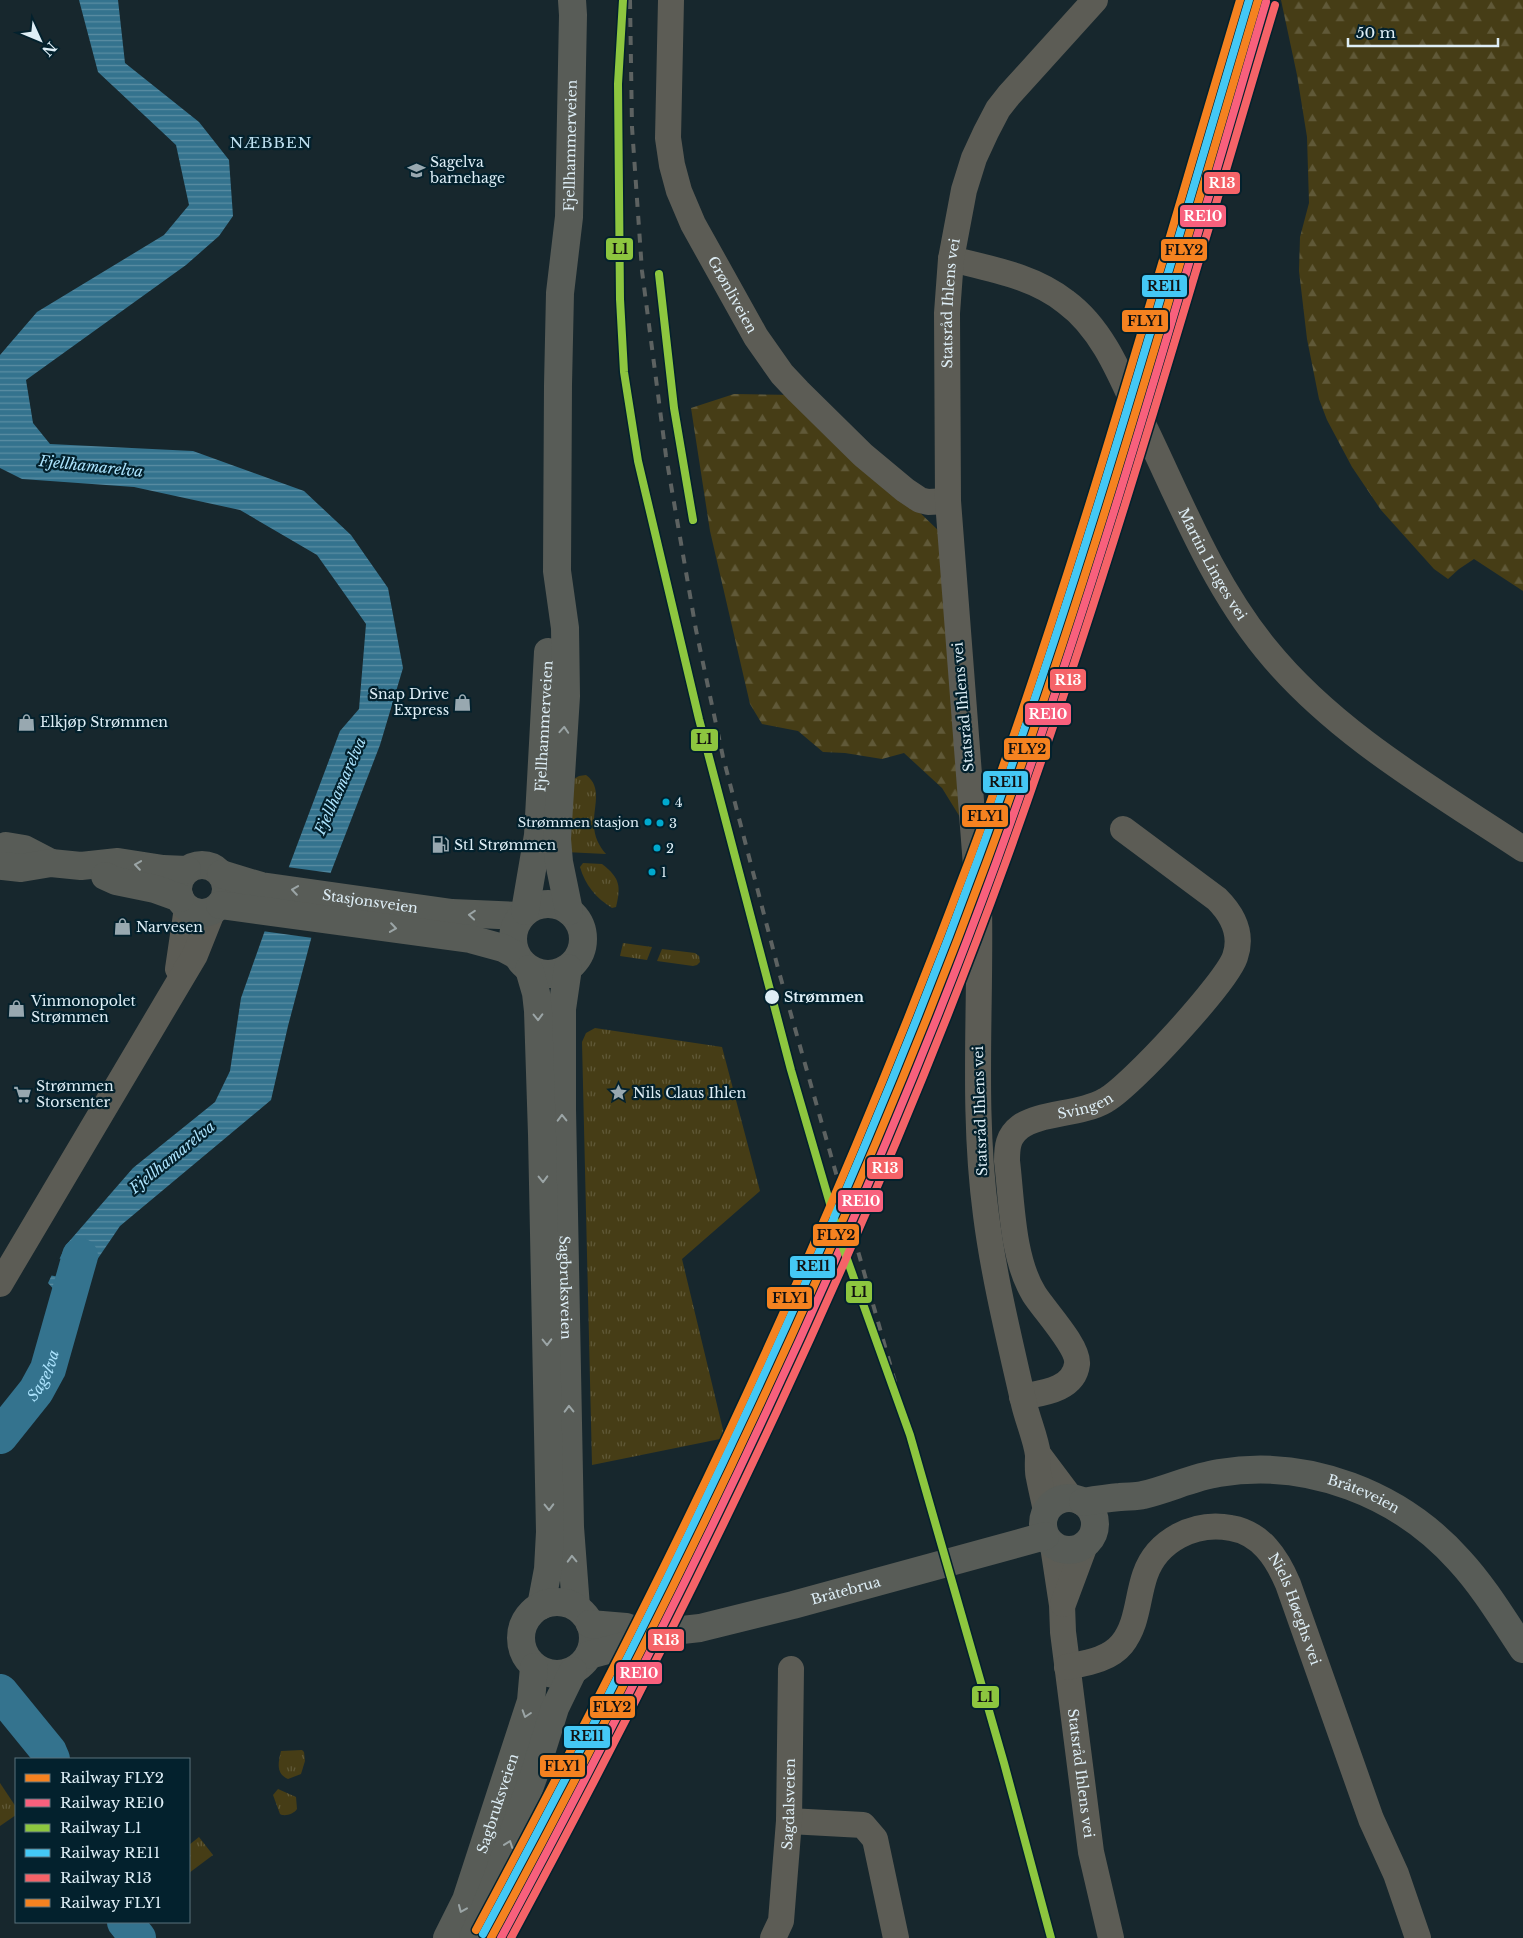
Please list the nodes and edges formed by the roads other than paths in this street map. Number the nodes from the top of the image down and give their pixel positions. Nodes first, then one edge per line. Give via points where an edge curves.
1 (559, 0) edge
2 (572, 0) edge
3 (671, 0) edge
4 (1095, 0) edge
5 (951, 259) junction
6 (560, 292) junction
7 (948, 501) junction
8 (557, 571) junction
9 (1123, 829) dead end
10 (1523, 848) edge
11 (5, 856) dead end
12 (81, 866) junction
13 (187, 870) junction
14 (221, 874) junction
15 (259, 898) junction
16 (200, 905) junction
17 (326, 907) junction
18 (523, 914) junction
19 (576, 919) junction
20 (522, 962) junction
21 (572, 964) junction
22 (0, 1284) edge
23 (1022, 1397) junction
24 (1038, 1454) junction
25 (1142, 1496) junction
26 (1077, 1500) junction
27 (1048, 1531) junction
28 (1090, 1537) junction
29 (1062, 1605) junction
30 (541, 1606) junction
31 (583, 1616) junction
32 (646, 1634) junction
33 (1523, 1650) edge
34 (581, 1663) junction
35 (534, 1666) junction
36 (1067, 1667) junction
37 (792, 1668) dead end
38 (789, 1821) junction
39 (447, 1938) edge
40 (472, 1938) edge
41 (774, 1938) edge
42 (896, 1938) edge
43 (1111, 1938) edge
44 (1418, 1938) edge

1 - 6 main road, Fjellhammerveien via 553,216
2 - 6 main road, Fjellhammerveien via 570,208
3 - 7 street, Grønliveien via 668,138 679,191 693,224 756,337 782,374 863,455 905,490 920,500
4 - 5 street, Statsråd Ihlens vei via 994,114 964,190
5 - 7 street, Statsråd Ihlens vei via 947,312
5 - 10 street, Martin Linges vei via 1029,280 1050,290 1080,313 1115,365 1220,582 1266,649 1297,684 1361,739 1428,788
6 - 8 main road, Fjellhammerveien
7 - 23 street, Statsråd Ihlens vei via 979,905 981,971 977,1098 980,1153 986,1216
8 - 18 main road, Fjellhammerveien via 548,628 538,835
19 -> 8 main road, Fjellhammerveien via 559,862 557,839 566,696 564,628
9 - 23 street, Svingen via 1227,909 1238,932 1236,951 1230,969 1216,986 1121,1089 1096,1106 1033,1120 1010,1138 1006,1161 1023,1271 1077,1357 1075,1372 1065,1384
11 - 12 main road, Stasjonsveien via 24,849 51,862
13 -> 12 main road, Stasjonsveien via 118,862
12 - 16 main road, Stasjonsveien via 116,881 155,889
13 - 14 main road via 201,865 213,867
13 - 16 main road via 179,883
14 - 15 main road, Stasjonsveien
14 - 16 main road via 226,894
15 - 16 main road, Stasjonsveien
15 - 17 main road, Stasjonsveien
16 - 22 street via 179,954 177,984
18 -> 17 main road, Stasjonsveien
17 -> 20 main road, Stasjonsveien via 503,948
18 - 19 main road via 547,903 559,905
18 - 20 main road via 512,935 513,945
19 - 21 main road via 583,944
20 - 21 main road via 538,973 549,975 559,973
20 -> 30 main road, Sagbruksveien via 533,982 538,1010 550,1532 548,1570
31 -> 21 main road, Sagbruksveien via 570,1527 562,1109 562,1009
23 - 24 street, Statsråd Ihlens vei
24 - 26 street, Statsråd Ihlens vei
24 - 27 street, Statsråd Ihlens vei via 1038,1477
25 - 26 main road, Bråteveien
25 - 28 main road, Bråteveien
25 - 33 main road, Bråteveien via 1198,1477 1246,1470 1294,1472 1358,1489 1406,1514 1444,1544 1474,1578
26 - 27 main road via 1056,1501
26 - 28 main road, Statsråd Ihlens vei via 1093,1513
27 - 28 main road via 1061,1550 1069,1551
27 - 29 street, Statsråd Ihlens vei
27 - 32 main road, Bråtebrua via 1008,1547 725,1622
28 - 29 street, Statsråd Ihlens vei
29 - 36 street, Statsråd Ihlens vei
30 - 31 main road via 559,1602
30 - 35 main road via 527,1618 521,1634 524,1652
31 - 32 main road, Bråtebrua
31 - 34 main road via 593,1638
32 - 34 main road, Bråtebrua
34 - 35 main road via 560,1674 551,1674
40 -> 34 main road, Sagbruksveien via 532,1781 555,1708
35 -> 39 main road, Sagbruksveien via 531,1701 466,1900
36 - 43 street, Statsråd Ihlens vei via 1091,1852
36 - 44 street, Niels Høeghs vei via 1101,1659 1122,1645 1135,1618 1148,1567 1162,1548 1178,1536 1197,1528 1221,1526 1248,1534 1261,1542 1272,1553 1288,1584 1368,1810 1396,1874
37 - 38 street, Sagdalsveien
38 - 41 street, Sagdalsveien via 781,1921
38 - 42 street via 863,1825 875,1839

